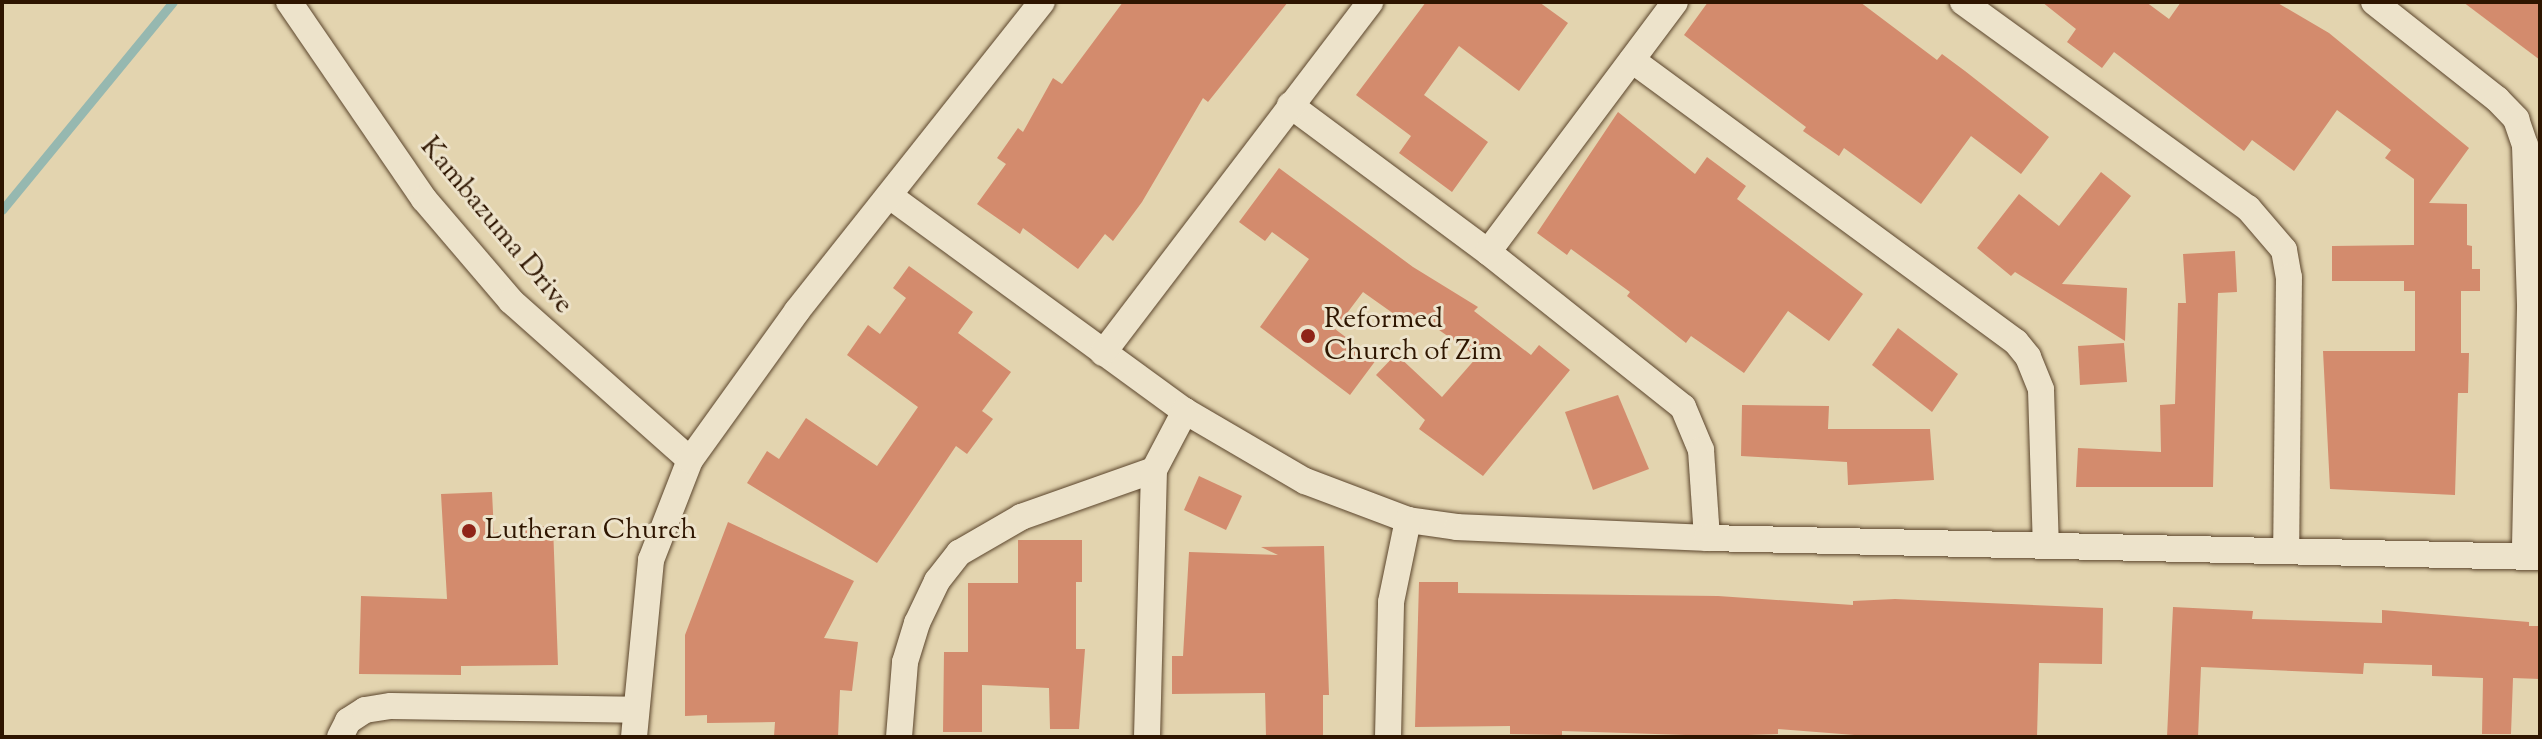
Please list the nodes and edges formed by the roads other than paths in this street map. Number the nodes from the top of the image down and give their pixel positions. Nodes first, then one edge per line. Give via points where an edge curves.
1 (289, 2) edge
2 (1042, 2) edge
3 (1370, 2) edge
4 (1675, 2) edge
5 (1963, 2) edge
6 (2374, 2) edge
7 (1632, 60) junction
8 (1290, 105) junction
9 (891, 197) junction
10 (1488, 252) junction
11 (2535, 308) edge
12 (1103, 353) junction
13 (1185, 411) junction
14 (690, 460) junction
15 (1154, 470) junction
16 (1408, 520) junction
17 (1707, 538) junction
18 (2046, 545) junction
19 (2286, 551) junction
20 (2532, 557) edge
21 (635, 710) junction
22 (340, 737) edge
23 (634, 737) edge
24 (899, 737) edge
25 (1147, 737) edge
26 (1388, 737) edge

1 - 14 street, Kambazuma Drive via 424,199 511,301
2 - 9 street
3 - 8 street
4 - 7 street
5 - 19 street via 2248,208 2284,250 2289,277
6 - 11 street via 2516,119 2529,169
7 - 10 street
7 - 18 street via 2016,342 2041,390
8 - 10 street
8 - 12 street
9 - 12 street
9 - 14 street via 797,311
10 - 17 street via 1683,407 1701,450
11 - 20 street
12 - 13 street
13 - 15 street
13 - 16 street via 1305,481
14 - 21 street via 651,560
15 - 24 street via 1021,517 959,553 937,581 917,623 905,662
15 - 25 street
16 - 17 street via 1457,527
16 - 26 street via 1391,602
17 - 18 street
18 - 19 street
19 - 20 street
21 - 22 street via 391,706 365,710 348,721
21 - 23 street

